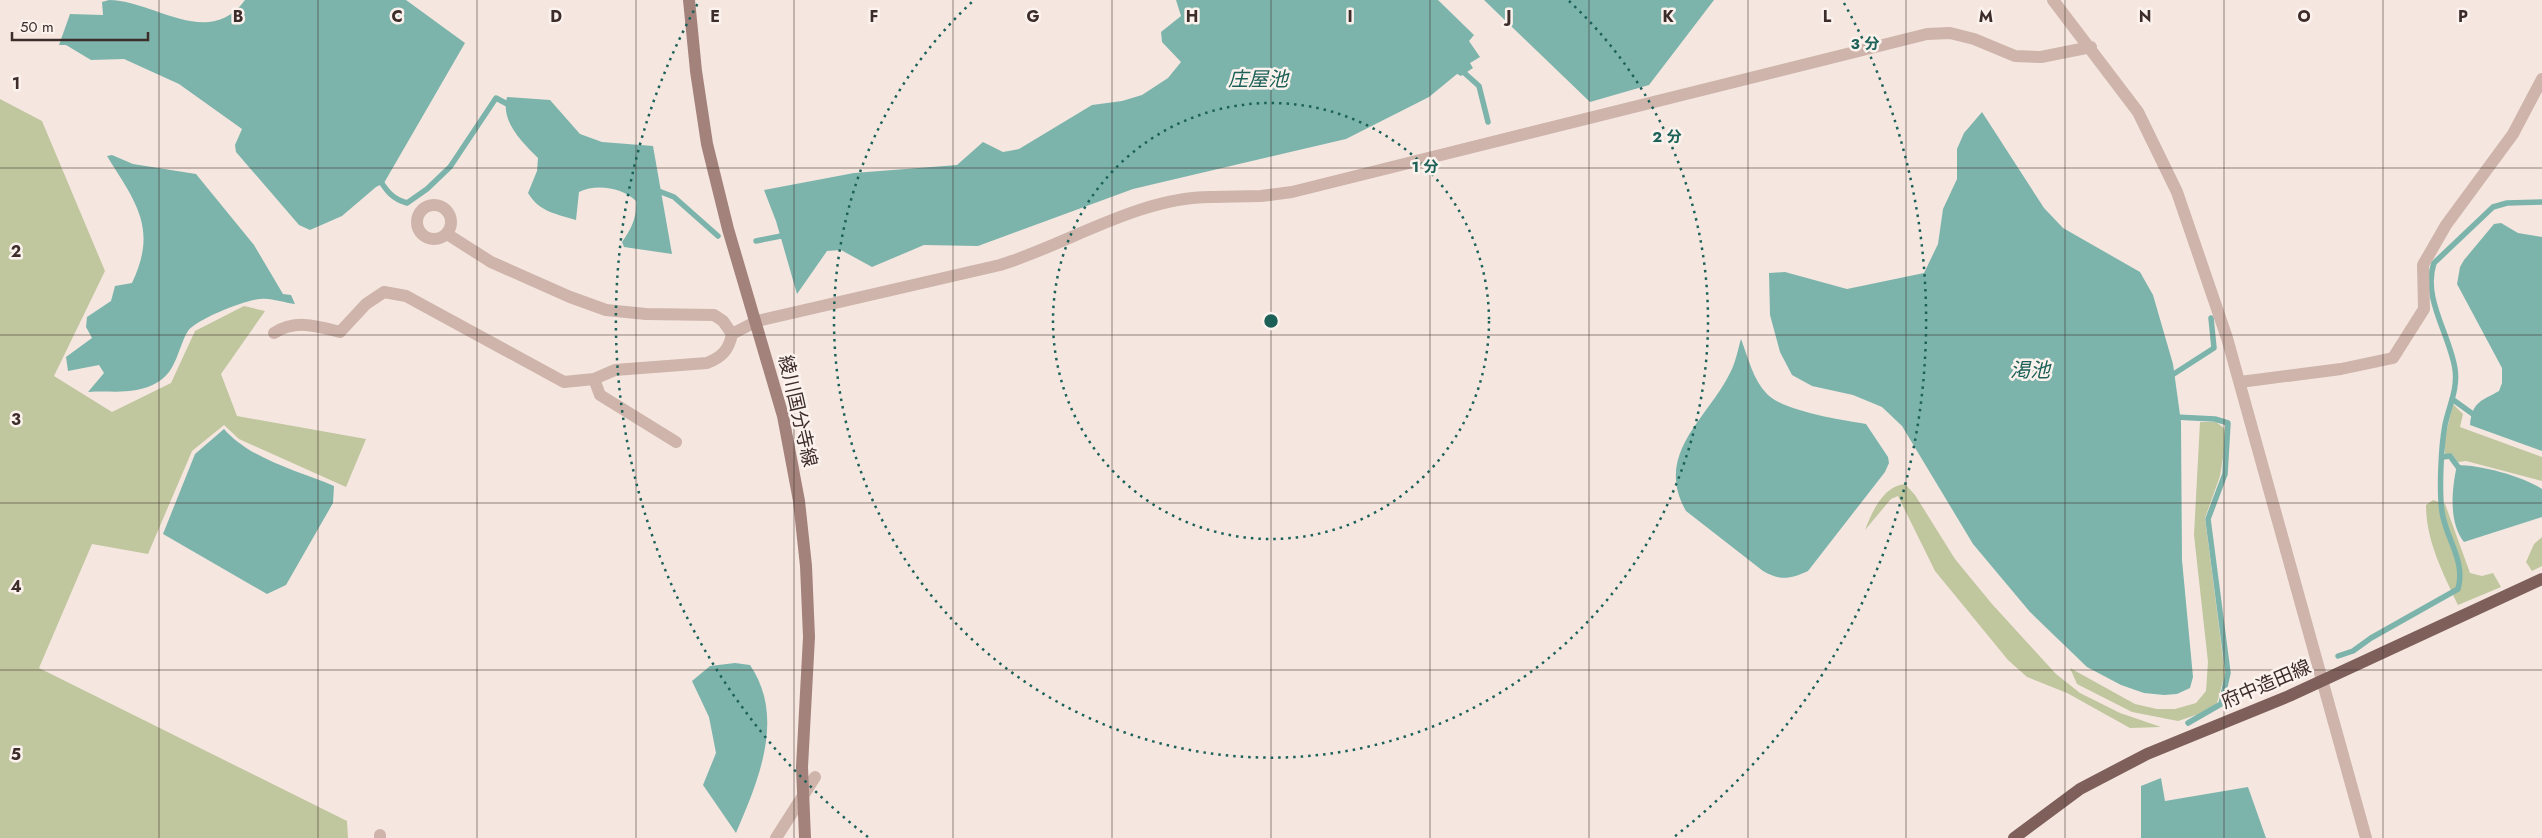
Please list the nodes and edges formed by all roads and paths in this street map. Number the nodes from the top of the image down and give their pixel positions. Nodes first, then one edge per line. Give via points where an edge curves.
1 (689, 0) edge
2 (2053, 0) edge
3 (2091, 47) junction
4 (2542, 78) edge
5 (447, 234) dead end
6 (757, 321) junction
7 (274, 333) dead end
8 (732, 334) junction
9 (594, 379) junction
10 (2240, 382) junction
11 (676, 442) dead end
12 (2542, 579) edge
13 (2321, 681) junction
14 (815, 778) dead end
15 (802, 795) junction
16 (776, 838) edge
17 (805, 838) edge
18 (2014, 838) edge
19 (2366, 838) edge

1 - 6 main road, 綾川国分寺線 via 707,144 728,229
2 - 3 street
3 - 6 street via 2041,57 2015,56 1974,39 1950,33 1927,34 1292,192 1261,196 1186,197 1121,217 1000,265
3 - 10 street via 2138,112 2177,192
4 - 10 street via 2513,134 2446,225 2423,265 2424,309 2393,358 2341,369
5 - 8 street via 491,262 606,310 714,315
6 - 8 street
6 - 15 main road, 綾川国分寺線 via 783,416 799,500 806,566 809,637
7 - 9 street via 283,327 308,323 340,332 366,304 384,292 406,296 564,382
8 - 9 street via 730,346 720,358 707,363 615,370
9 - 11 street via 600,395
10 - 13 street
12 - 13 main road, 府中造田線
13 - 18 main road, 府中造田線 via 2147,754 2080,789
13 - 19 street
14 - 15 street
15 - 16 street
15 - 17 main road, 綾川国分寺線

